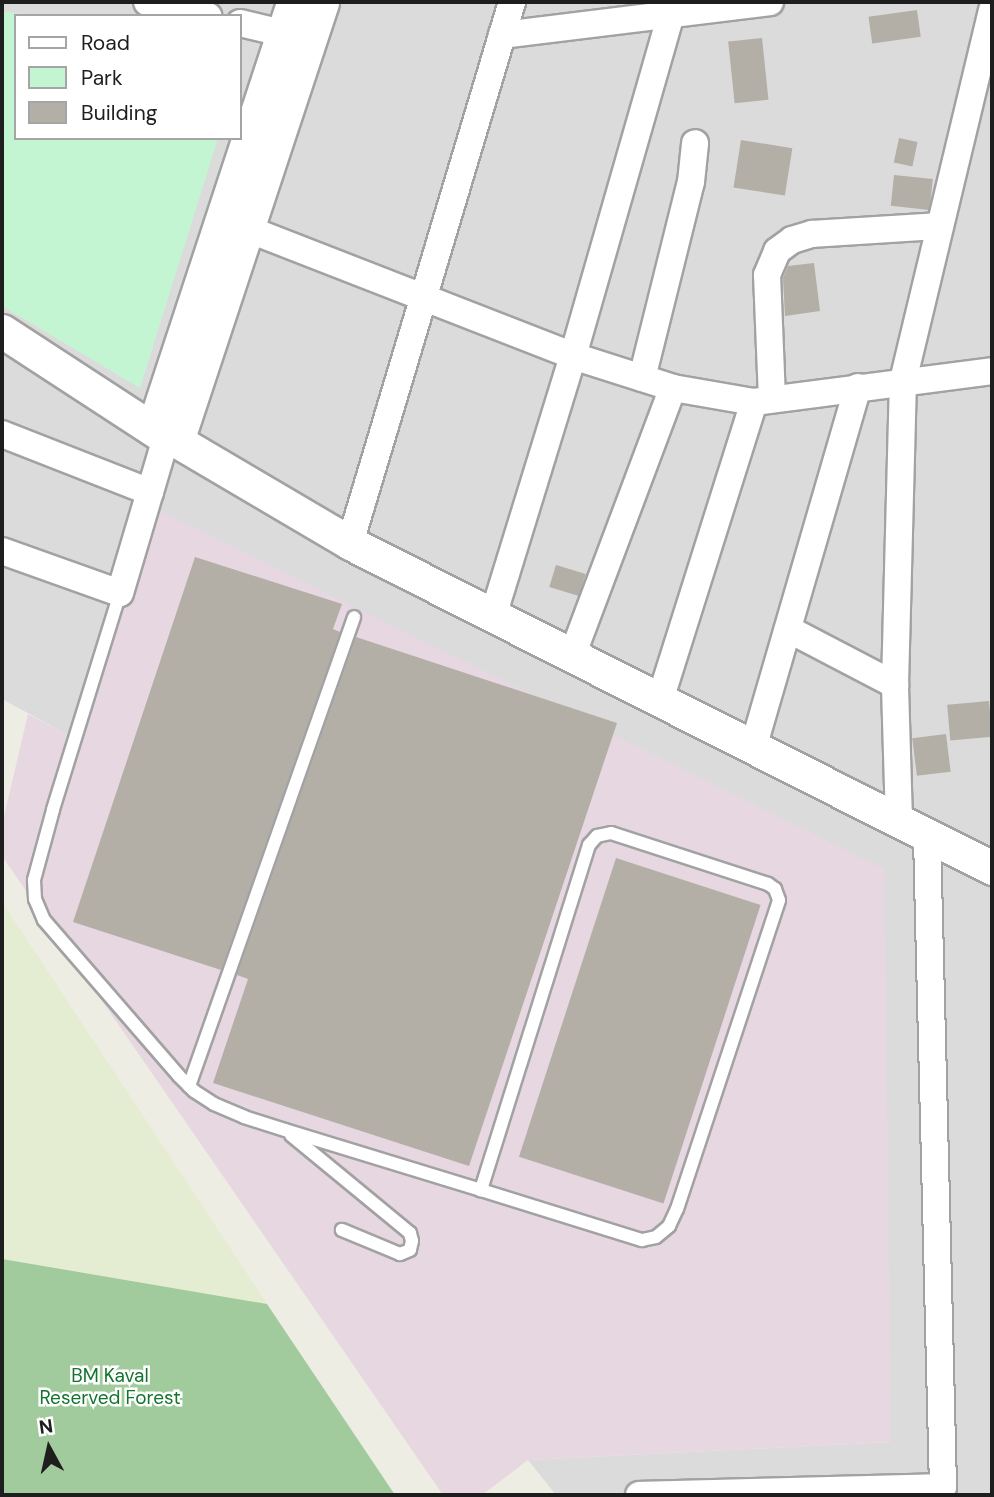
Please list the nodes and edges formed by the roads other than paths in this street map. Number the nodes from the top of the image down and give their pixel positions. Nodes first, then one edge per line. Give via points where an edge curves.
1 (147, 2) edge
2 (293, 2) edge
3 (322, 2) edge
4 (512, 2) edge
5 (770, 2) edge
6 (992, 9) edge
7 (199, 14) edge
8 (671, 14) junction
9 (242, 23) edge
10 (502, 35) junction
11 (296, 36) junction
12 (695, 143) dead end
13 (234, 223) junction
14 (940, 226) junction
15 (424, 296) junction
16 (2, 331) edge
17 (573, 356) junction
18 (992, 371) edge
19 (642, 378) junction
20 (903, 381) junction
21 (858, 387) junction
22 (673, 388) junction
23 (763, 401) junction
24 (2, 434) edge
25 (165, 436) junction
26 (150, 492) junction
27 (349, 543) junction
28 (2, 551) edge
29 (120, 593) junction
30 (493, 616) junction
31 (354, 617) dead end
32 (788, 629) junction
33 (572, 656) junction
34 (895, 685) junction
35 (660, 700) junction
36 (754, 748) junction
37 (913, 828) junction
38 (992, 868) edge
39 (189, 1086) junction
40 (285, 1130) junction
41 (481, 1190) junction
42 (342, 1230) dead end
43 (943, 1491) edge
44 (639, 1495) edge

1 - 7 street
2 - 11 street
3 - 11 street
4 - 10 street
5 - 8 street
6 - 14 street
8 - 10 street
8 - 17 street
9 - 11 street
10 - 15 street
11 - 13 street
12 - 19 street via 691,183
13 - 15 street
13 - 25 street
14 - 20 street
14 - 23 street via 812,234 777,251 767,275
15 - 17 street
15 - 27 street
16 - 25 street
17 - 19 street
17 - 30 street
18 - 20 street
19 - 22 street
20 - 21 street
20 - 34 street
21 - 23 street
21 - 32 street
22 - 23 street
22 - 33 street
23 - 35 street
24 - 26 street
25 - 26 street
25 - 27 street
26 - 29 street
27 - 30 street
28 - 29 street
29 - 39 lane via 53,810 34,880 35,899 44,919
30 - 33 street
31 - 39 lane
32 - 34 street
32 - 36 street
33 - 35 street
34 - 37 street
35 - 36 street
36 - 37 street
37 - 38 street
37 - 43 street
39 - 40 lane via 224,1108
40 - 41 lane
40 - 42 lane via 410,1233 410,1250 400,1254
41 - 41 lane via 642,1240 656,1237 669,1226 777,908 775,889 611,833 597,836 590,845
43 - 44 street

